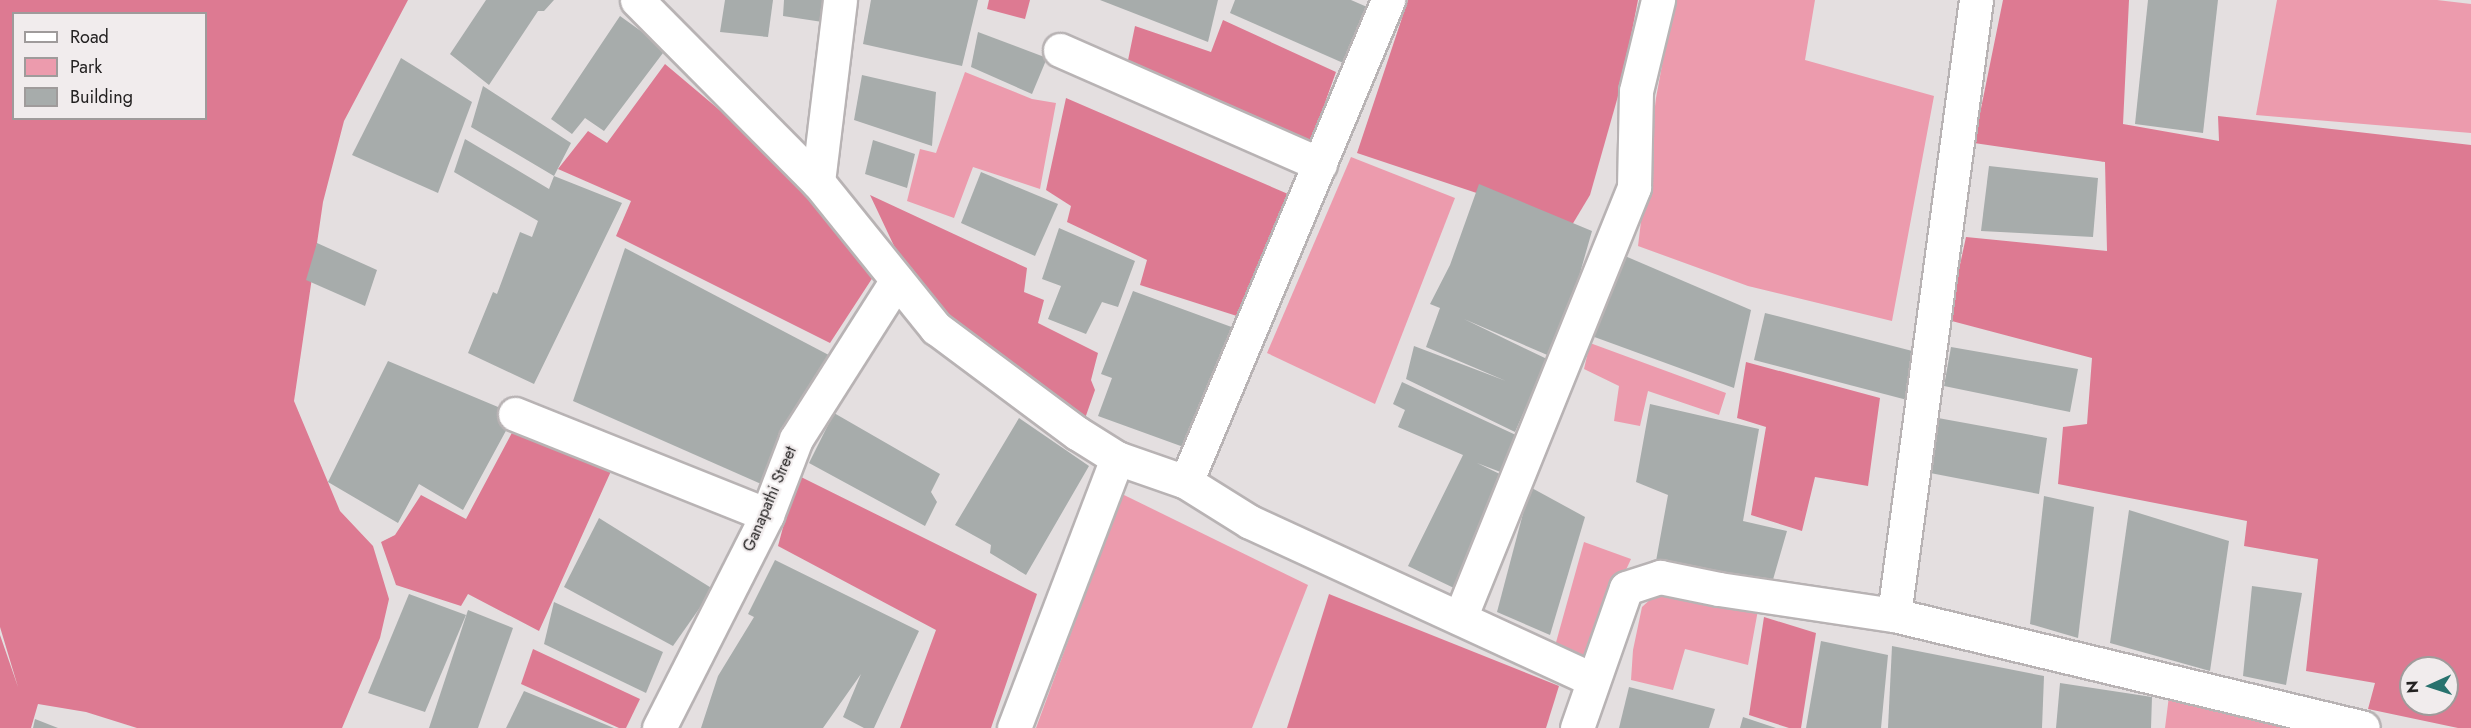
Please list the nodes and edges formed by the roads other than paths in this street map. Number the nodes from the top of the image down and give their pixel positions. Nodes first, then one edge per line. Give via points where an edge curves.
1 (637, 0) edge
2 (840, 0) edge
3 (1388, 0) edge
4 (1658, 0) edge
5 (1976, 0) edge
6 (1060, 50) dead end
7 (1320, 164) junction
8 (818, 182) junction
9 (897, 280) junction
10 (515, 414) dead end
11 (1117, 458) junction
12 (1186, 482) junction
13 (767, 515) junction
14 (1894, 615) junction
15 (1460, 618) junction
16 (1592, 679) junction
17 (659, 728) edge
18 (1014, 728) edge
19 (1577, 728) edge
20 (2363, 728) edge

1 - 8 street
2 - 8 street
3 - 7 street
4 - 15 street via 1636,91 1634,188
5 - 14 street
6 - 7 street
7 - 12 street
8 - 9 street
9 - 11 street via 936,328 1077,433
9 - 13 street, Ganapathi Street via 796,439
10 - 13 street
11 - 12 street
11 - 18 street
12 - 15 street via 1250,522
13 - 17 street, Ganapathi Street
14 - 16 street via 1660,577 1626,588
14 - 20 street
15 - 16 street
16 - 19 street

